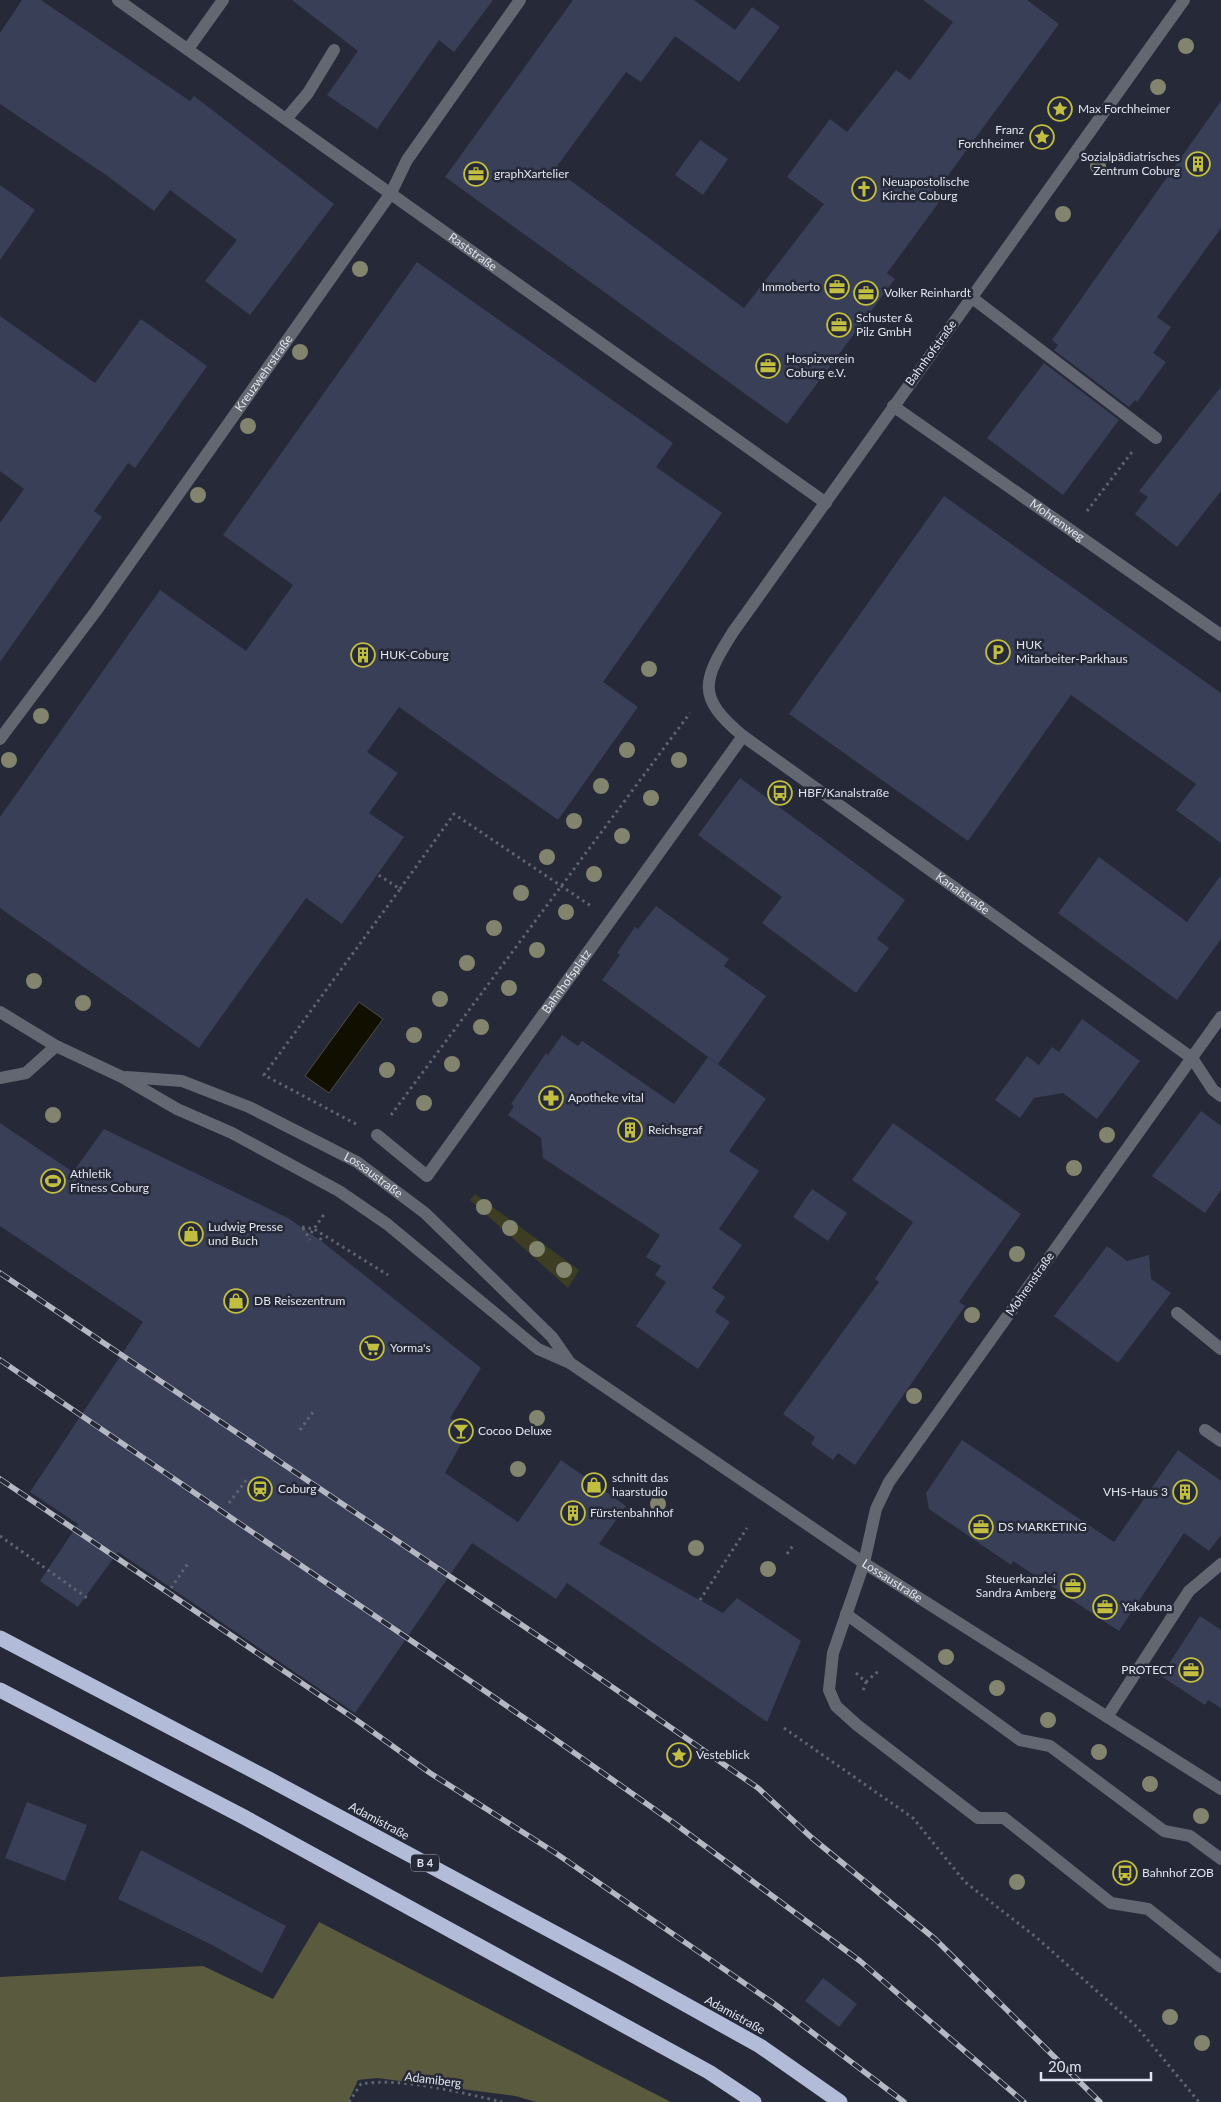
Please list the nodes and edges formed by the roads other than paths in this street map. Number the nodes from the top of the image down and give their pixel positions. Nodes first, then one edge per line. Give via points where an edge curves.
1 (118, 0) edge
2 (223, 0) edge
3 (520, 0) edge
4 (1184, 0) edge
5 (188, 49) junction
6 (334, 50) dead end
7 (286, 119) junction
8 (391, 193) junction
9 (971, 298) junction
10 (893, 406) junction
11 (1152, 435) road end
12 (826, 503) junction
13 (1221, 635) edge
14 (708, 689) joint
15 (743, 736) junction
16 (0, 740) edge
17 (0, 1012) edge
18 (1221, 1017) edge
19 (56, 1046) junction
20 (1192, 1058) junction
21 (122, 1077) junction
22 (0, 1078) edge
23 (1221, 1096) edge
24 (377, 1135) road end
25 (1176, 1313) dead end
26 (1221, 1349) edge
27 (570, 1363) junction
28 (1205, 1430) dead end
29 (1221, 1441) edge
30 (864, 1563) junction
31 (1221, 1564) edge
32 (846, 1614) junction
33 (0, 1638) edge
34 (0, 1690) edge
35 (1108, 1717) junction
36 (1221, 1789) edge
37 (1221, 1859) edge
38 (1221, 1967) edge
39 (754, 2102) edge
40 (840, 2102) edge

1 - 5 street, Raststraße
2 - 5 street
3 - 8 street, Kreuzwehrstraße via 407,160
4 - 9 street, Bahnhofstraße
5 - 7 street, Raststraße
6 - 7 street via 308,93
7 - 8 street, Raststraße
8 - 12 street, Raststraße
8 - 16 street, Kreuzwehrstraße via 96,611
9 - 10 street, Bahnhofstraße
9 - 11 street
10 - 12 street, Bahnhofstraße
10 - 13 street, Mohrenweg
12 - 14 street, Bahnhofstraße via 733,632 715,661
14 - 15 street, Kanalstraße via 717,713
15 - 20 street, Kanalstraße
15 - 24 street, Bahnhofsplatz via 427,1176
17 - 19 street, Lossaustraße
18 - 20 street, Mohrenstraße
19 - 21 street, Lossaustraße
19 - 22 street via 26,1073
20 - 23 street, Kanalstraße via 1213,1090
20 - 30 street, Mohrenstraße via 889,1482 876,1509
21 - 27 street, Lossaustraße via 177,1109 232,1133 339,1191 387,1224 538,1349
21 - 27 street, Lossaustraße via 182,1081 249,1107 357,1162 425,1213 552,1337
25 - 26 street
27 - 30 street, Lossaustraße
28 - 29 street
30 - 32 street, Mohrenstraße
30 - 35 street, Lossaustraße
31 - 35 street via 1189,1591
32 - 37 street via 1022,1741 1050,1746 1164,1831 1190,1836
32 - 38 street, Mohrenstraße via 833,1653 829,1690 836,1706 978,1818 1004,1818 1111,1903 1148,1909
33 - 40 highway, Adamistraße / B 4 via 620,1968 760,2046
34 - 39 highway via 253,1822 709,2072
35 - 36 street, Lossaustraße

